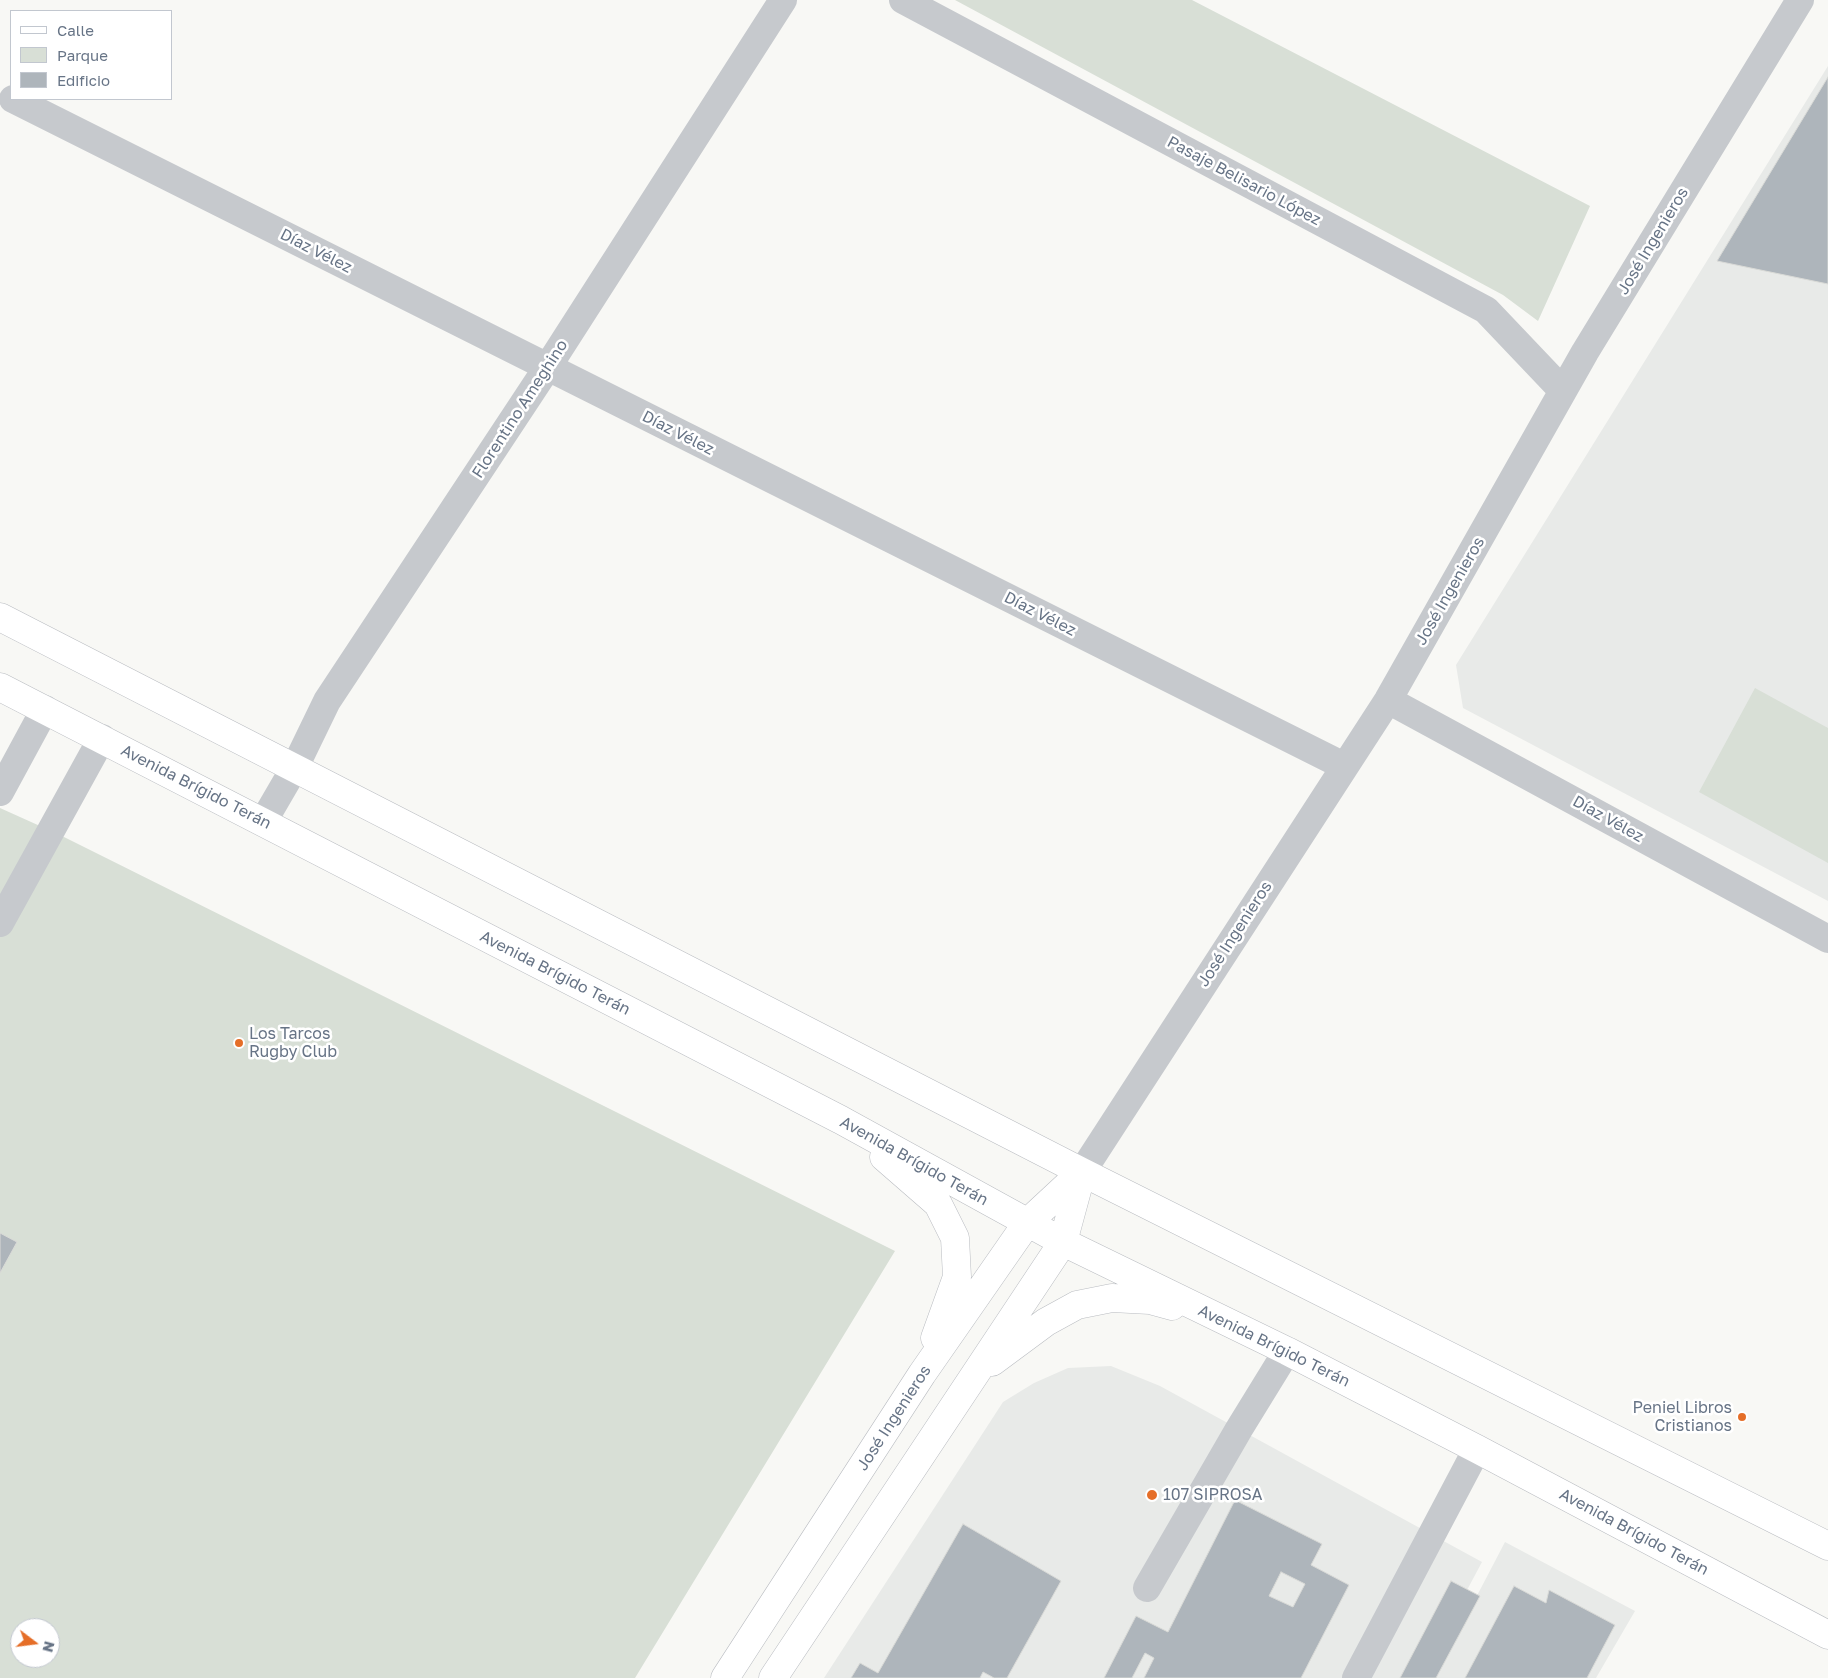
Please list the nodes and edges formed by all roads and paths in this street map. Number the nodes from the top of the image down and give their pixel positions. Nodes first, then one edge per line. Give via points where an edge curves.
1 (783, 0) edge
2 (904, 0) edge
3 (1800, 0) edge
4 (16, 100) edge
5 (547, 368) junction
6 (1563, 391) junction
7 (0, 617) edge
8 (0, 687) edge
9 (1388, 700) junction
10 (45, 710) junction
11 (102, 738) junction
12 (1344, 766) junction
13 (295, 767) junction
14 (0, 792) edge
15 (264, 822) junction
16 (0, 923) edge
17 (1828, 939) edge
18 (841, 1120) junction
19 (1082, 1172) junction
20 (1027, 1223) junction
21 (1063, 1242) junction
22 (1213, 1316) junction
23 (1287, 1352) junction
24 (977, 1373) junction
25 (922, 1374) junction
26 (1477, 1448) junction
27 (1828, 1546) edge
28 (1147, 1588) dead end
29 (1828, 1635) edge
30 (725, 1678) edge
31 (773, 1678) edge
32 (1356, 1678) edge

1 - 5 street, Florentino Ameghino
2 - 6 street, Pasaje Belisario López via 1486,310
3 - 6 street, José Ingenieros
4 - 5 street, Díaz Vélez
5 - 12 street, Díaz Vélez
5 - 13 street, Florentino Ameghino via 328,701
6 - 9 street, José Ingenieros
7 - 13 main road
8 - 10 main road, Avenida Brígido Terán
9 - 12 street, José Ingenieros
9 - 17 street, Díaz Vélez
10 - 11 main road, Avenida Brígido Terán
10 - 14 street
11 - 15 main road, Avenida Brígido Terán
11 - 16 street
12 - 19 street, José Ingenieros
13 - 15 street, Florentino Ameghino
13 - 19 main road
15 - 18 main road, Avenida Brígido Terán
18 - 20 main road, Avenida Brígido Terán
18 - 25 main road via 938,1204 956,1238 957,1277
19 - 20 main road, José Ingenieros
19 - 21 main road, José Ingenieros
19 - 27 main road
20 - 21 main road, Avenida Brígido Terán
20 - 25 main road, José Ingenieros
21 - 22 main road, Avenida Brígido Terán
21 - 24 main road, José Ingenieros
22 - 23 main road, Avenida Brígido Terán
22 - 24 main road via 1150,1300 1112,1298 1077,1305 1046,1322
23 - 26 main road, Avenida Brígido Terán
23 - 28 street
24 - 31 main road, José Ingenieros
25 - 30 main road, José Ingenieros
26 - 29 main road, Avenida Brígido Terán
26 - 32 street

